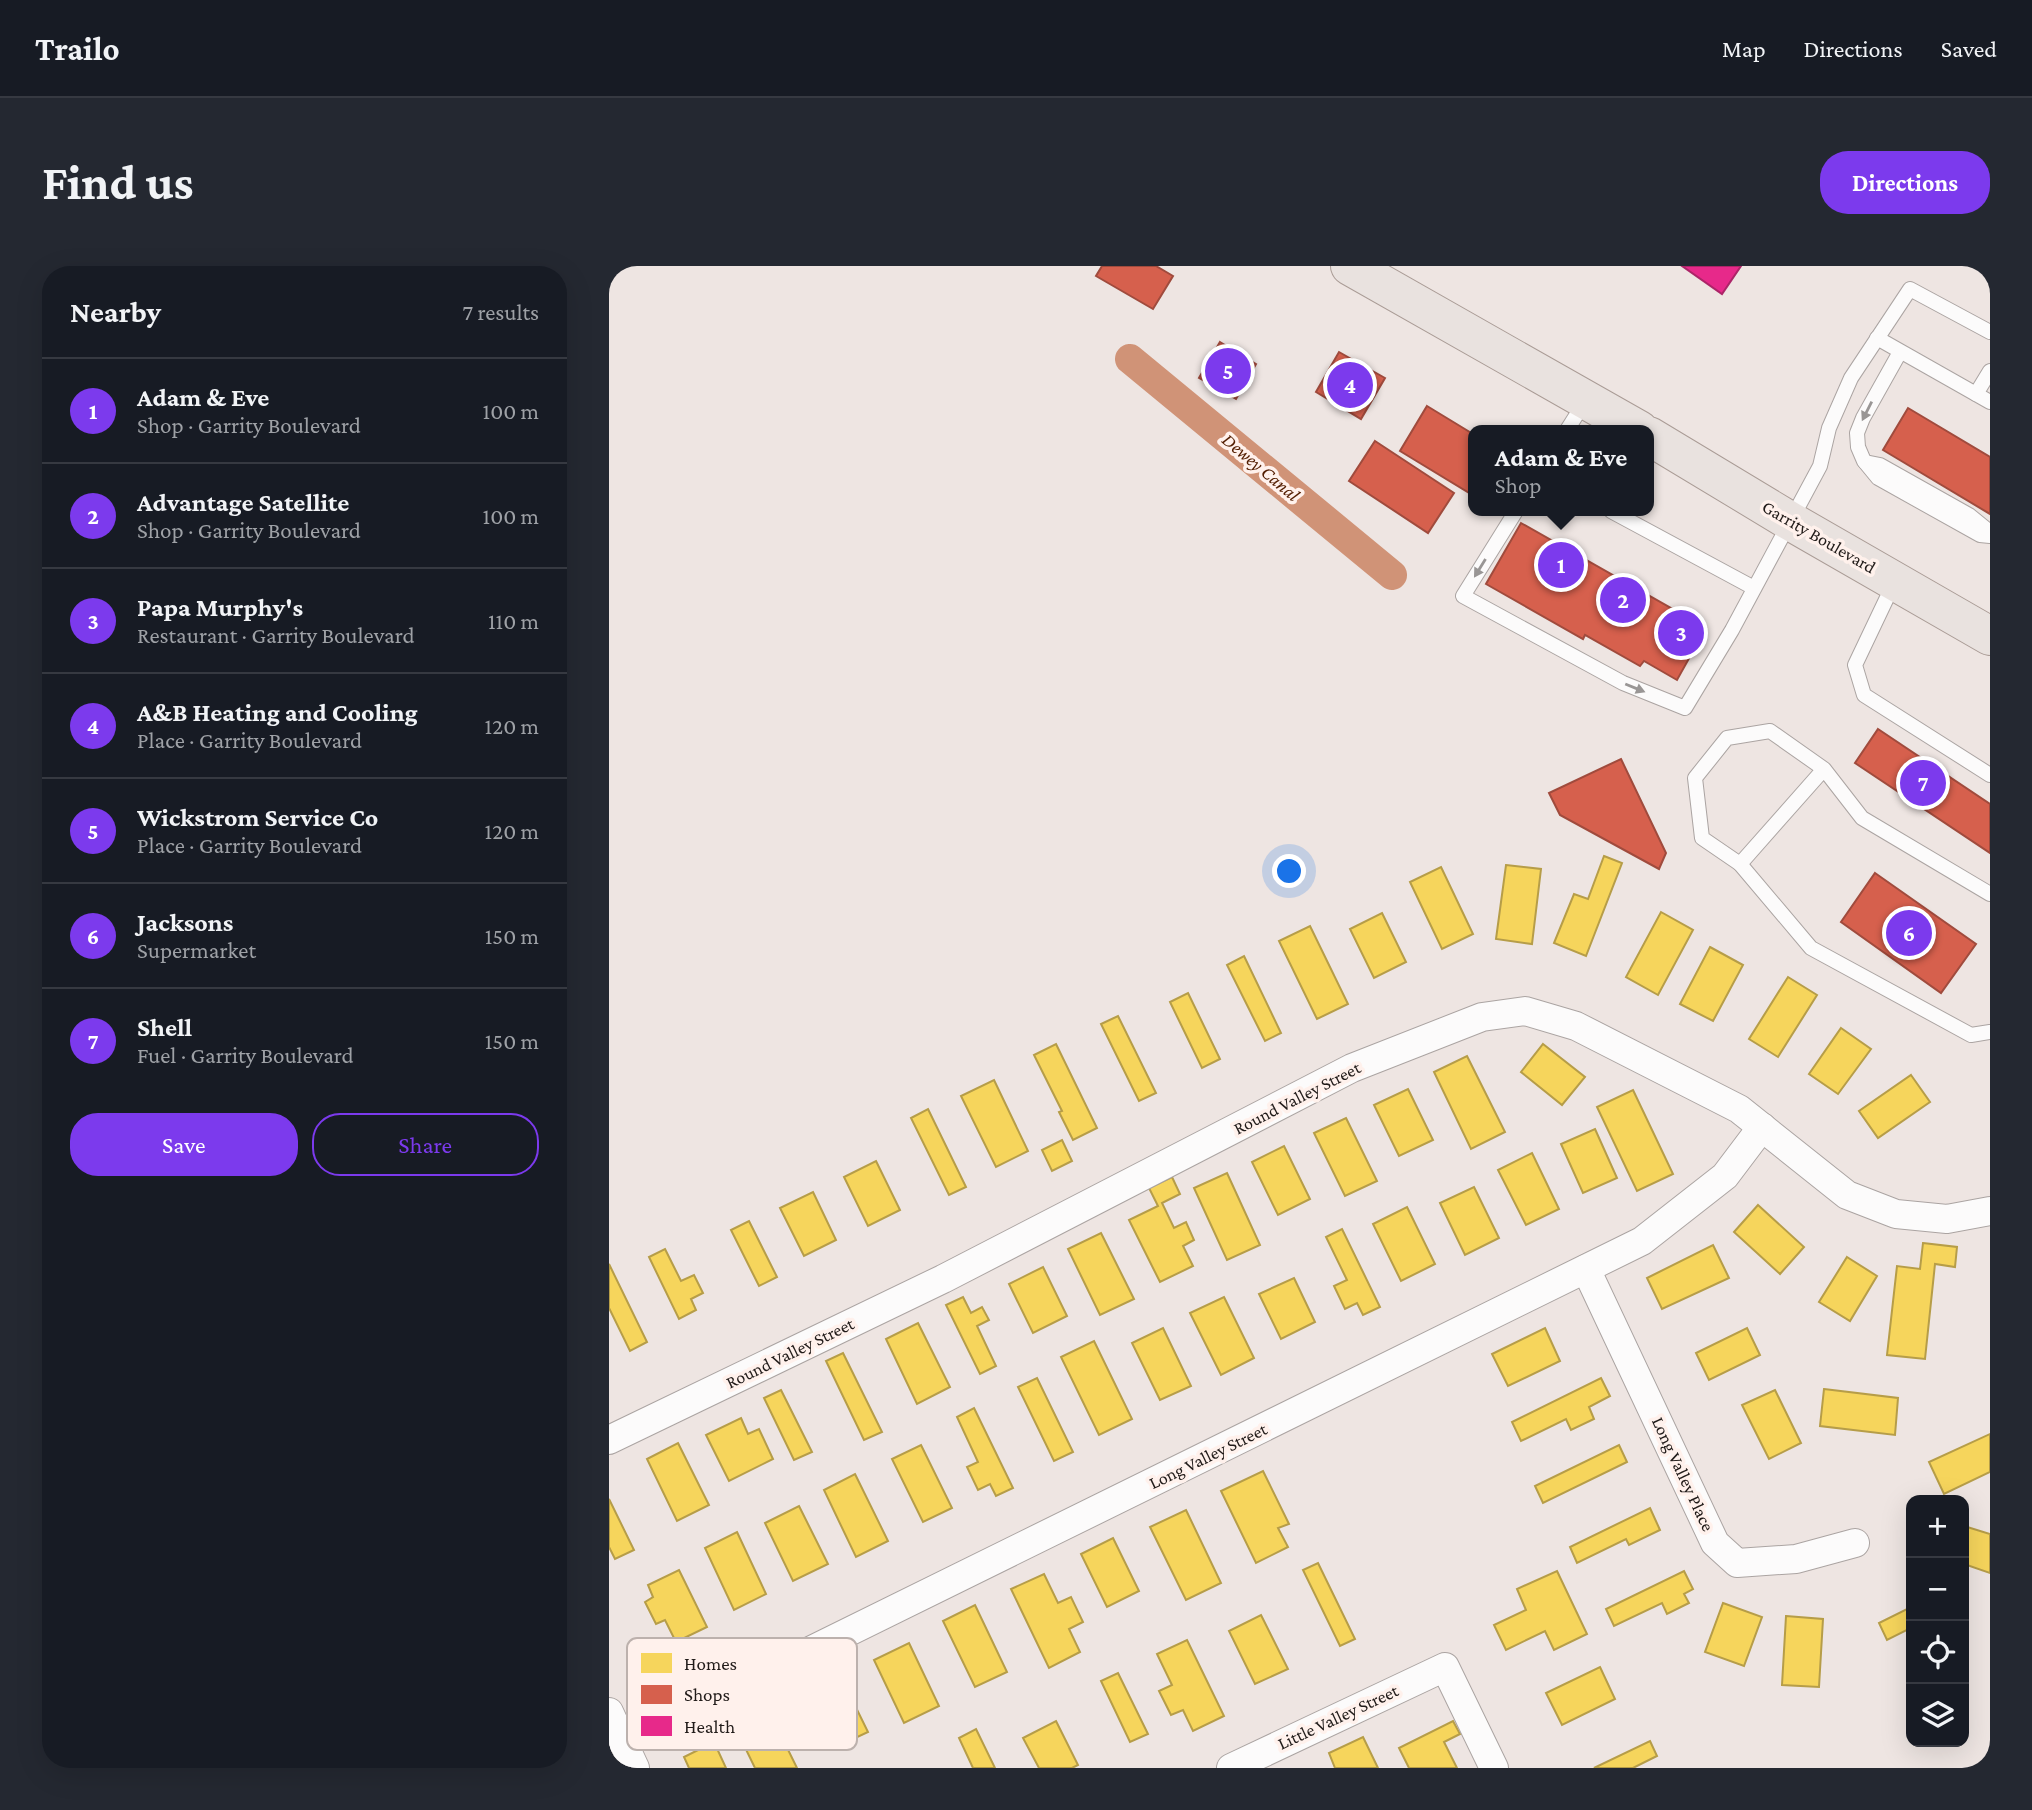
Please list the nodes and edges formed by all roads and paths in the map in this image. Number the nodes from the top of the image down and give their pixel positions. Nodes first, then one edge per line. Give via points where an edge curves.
1 (1350, 266) edge
2 (1990, 332) edge
3 (1877, 338) junction
4 (1900, 352) junction
5 (1990, 371) edge
6 (1976, 394) junction
7 (1990, 402) edge
8 (1576, 415) edge
9 (1618, 425) edge
10 (1654, 439) edge
11 (1513, 516) edge
12 (1620, 516) edge
13 (1790, 521) junction
14 (1990, 534) edge
15 (1895, 582) junction
16 (1754, 588) junction
17 (1990, 636) edge
18 (1824, 769) junction
19 (1990, 775) edge
20 (1739, 864) junction
21 (1990, 894) edge
22 (1990, 1032) edge
23 (1762, 1127) junction
24 (1990, 1211) edge
25 (1586, 1269) junction
26 (609, 1440) edge
27 (1855, 1543) dead end
28 (857, 1639) edge
29 (609, 1712) edge
30 (629, 1755) edge
31 (1231, 1768) edge
32 (1494, 1768) edge

1 - 8 main road
2 - 3 lane via 1910,289
3 - 4 lane
3 - 13 lane via 1851,378 1829,428 1820,466
4 - 6 lane
4 -> 14 lane via 1857,433 1865,462 1878,478 1980,535
5 - 6 lane
6 - 7 lane
8 - 9 main road
10 - 13 main road, Garrity Boulevard
11 -> 16 lane via 1462,596 1623,682 1685,708
12 - 16 lane
13 - 15 main road, Garrity Boulevard
13 - 16 lane
15 - 17 main road, Garrity Boulevard
15 - 19 lane via 1855,666 1864,695
18 - 20 lane
18 - 20 lane via 1770,732 1727,738 1695,778 1702,838
18 - 21 lane via 1861,818
20 - 22 lane via 1811,947 1971,1035
23 - 24 street, Round Valley Street via 1847,1195 1896,1214 1947,1219
23 - 25 street, Long Valley Street via 1725,1176 1642,1241
23 - 26 street, Round Valley Street via 1739,1109 1576,1026 1525,1010 1482,1017 1353,1068 943,1279
25 - 27 street, Long Valley Place via 1715,1544 1737,1563 1796,1559
25 - 28 street, Long Valley Street
29 - 30 street
31 - 32 street, Little Valley Street via 1445,1667

